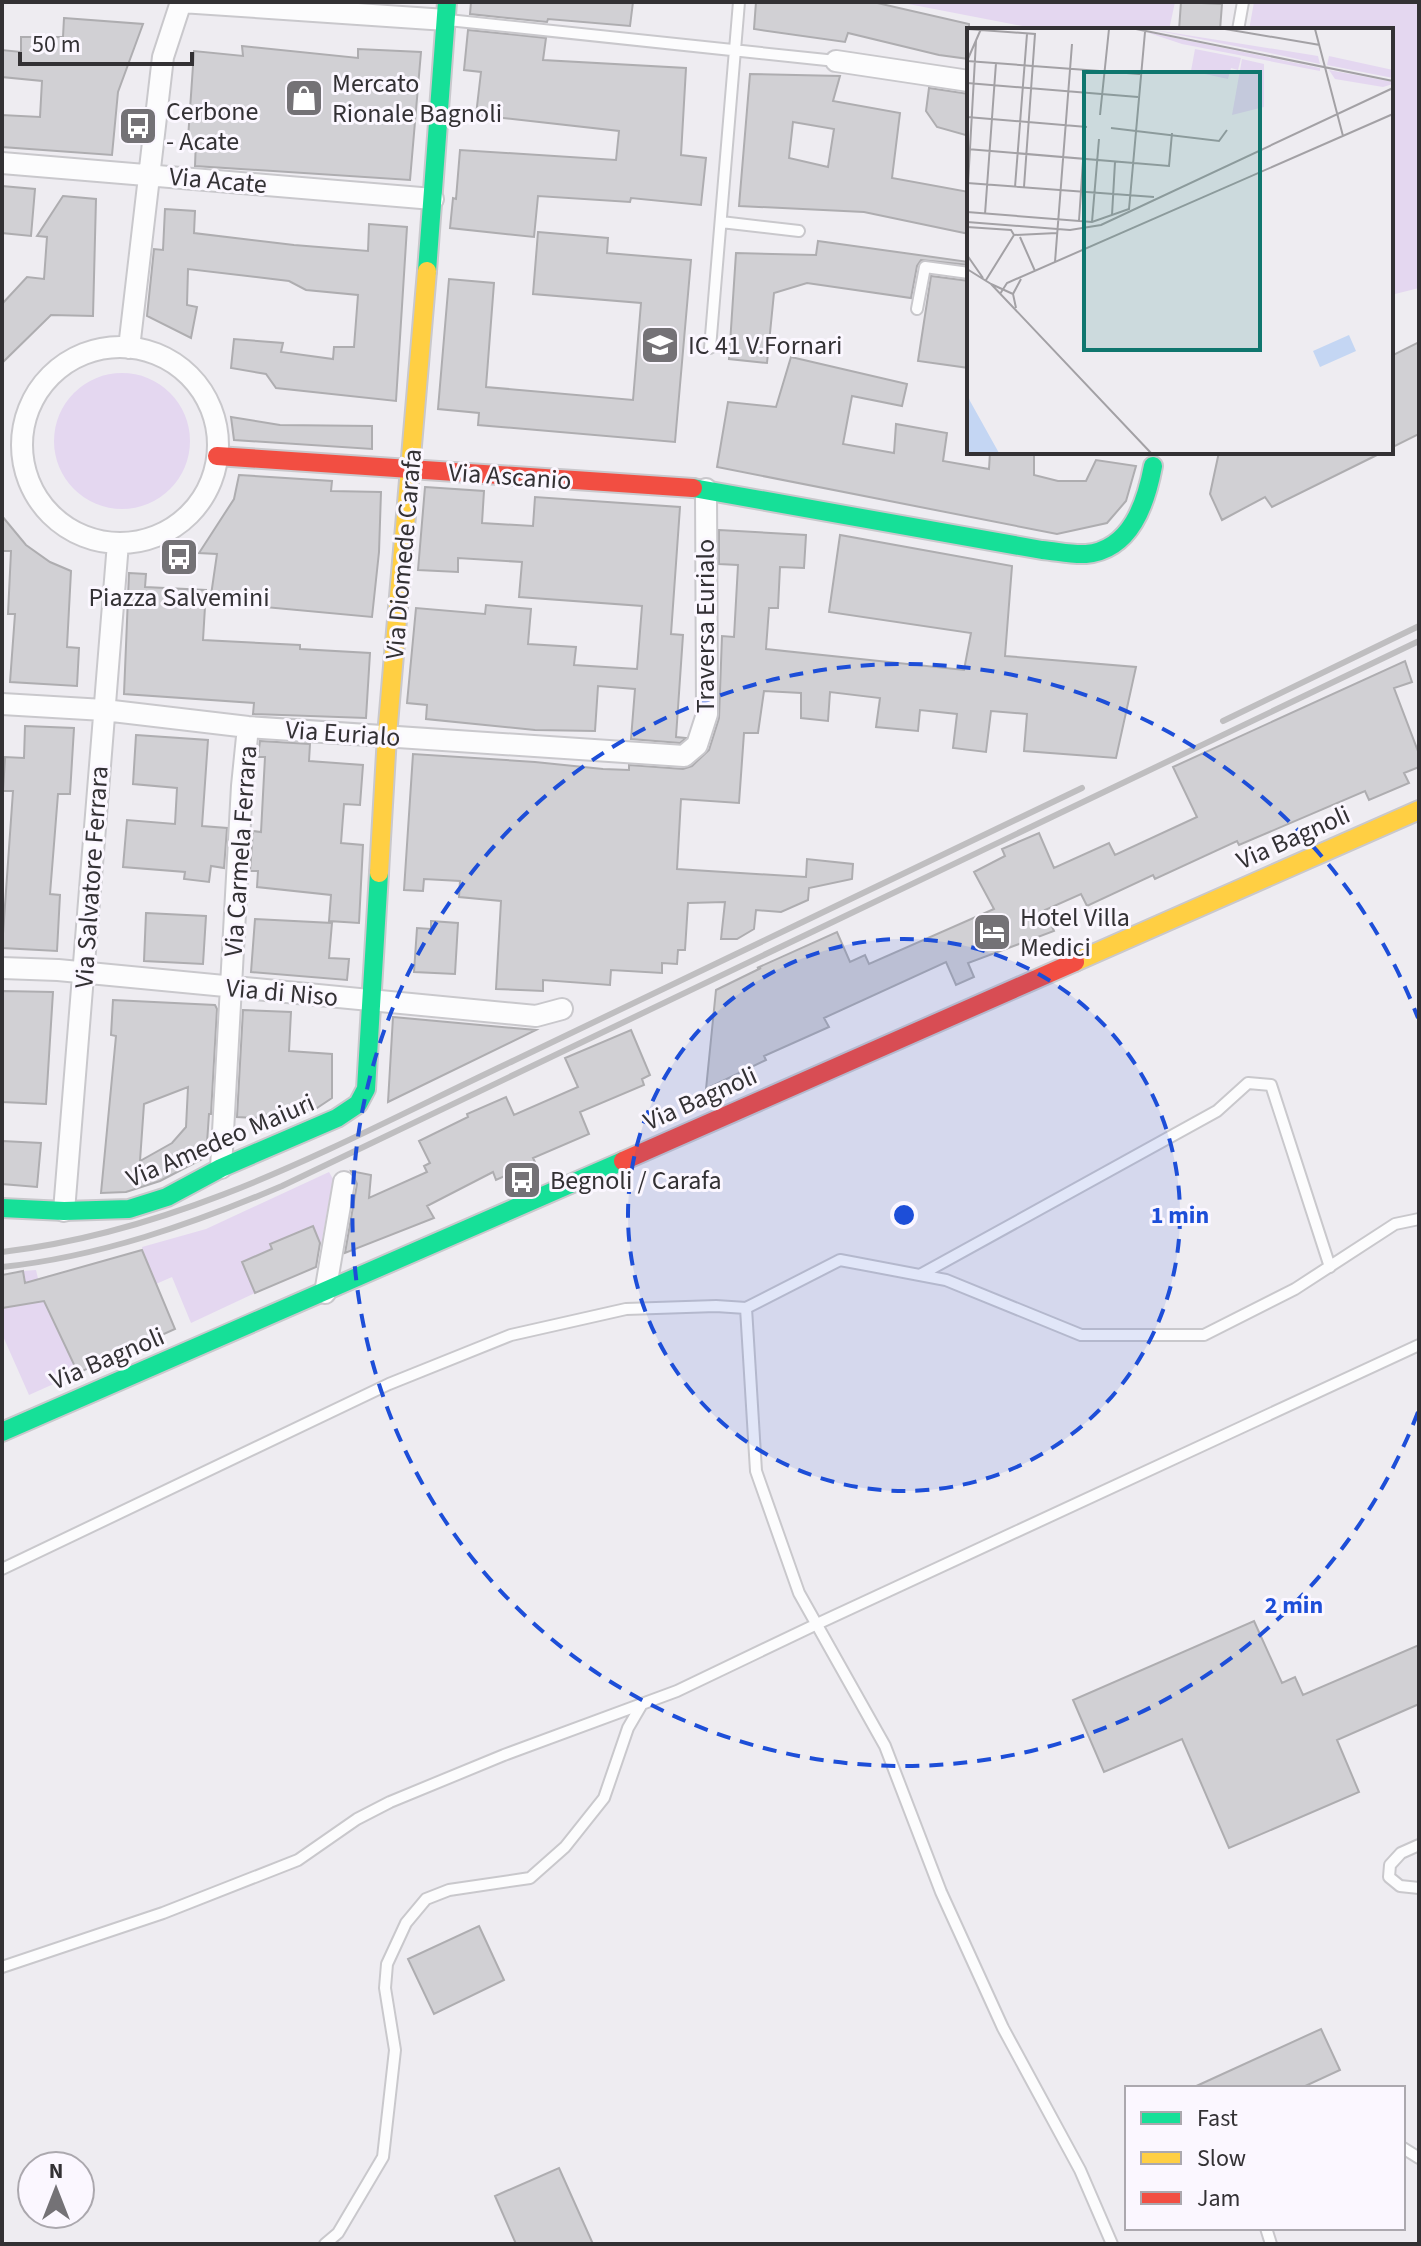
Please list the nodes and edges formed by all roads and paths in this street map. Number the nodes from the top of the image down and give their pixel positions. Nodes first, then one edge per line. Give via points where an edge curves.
1 (181, 2) edge
2 (739, 2) edge
3 (1243, 2) edge
4 (446, 11) edge
5 (1238, 28) edge
6 (735, 49) junction
7 (836, 61) joint
8 (967, 81) edge
9 (2, 163) edge
10 (150, 174) junction
11 (433, 199) junction
12 (721, 222) junction
13 (799, 231) dead end
14 (967, 273) edge
15 (917, 309) dead end
16 (129, 348) junction
17 (710, 348) dead end
18 (12, 443) edge
19 (217, 456) junction
20 (1153, 466) dead end
21 (410, 469) junction
22 (706, 489) junction
23 (118, 543) junction
24 (2, 704) edge
25 (104, 710) junction
26 (248, 727) junction
27 (387, 736) junction
28 (684, 756) joint
29 (1419, 810) edge
30 (2, 968) edge
31 (84, 973) junction
32 (230, 988) junction
33 (369, 1000) junction
34 (562, 1009) dead end
35 (358, 1104) joint
36 (221, 1168) junction
37 (344, 1182) dead end
38 (2, 1208) edge
39 (64, 1211) junction
40 (1419, 1219) edge
41 (1330, 1267) junction
42 (920, 1275) junction
43 (325, 1293) junction
44 (746, 1308) junction
45 (1419, 1345) edge
46 (2, 1432) edge
47 (2, 1569) edge
48 (817, 1624) junction
49 (642, 1704) junction
50 (1419, 1845) edge
51 (1419, 1888) edge
52 (2, 1967) edge
53 (325, 2244) edge
54 (1112, 2244) edge

1 - 4 street
1 - 10 street via 163,57
2 - 6 lane
3 - 5 lane
4 - 6 lane
4 - 11 street, Via Diomede Carafa
6 - 7 lane
6 - 12 lane
7 - 8 street
9 - 10 street, Via Acate
10 - 11 street, Via Acate
10 - 16 street
11 - 21 street, Via Diomede Carafa
12 - 13 lane
12 - 17 lane
14 - 15 lane via 925,267
16 - 18 street via 101,349 54,372 36,393
16 - 19 street via 177,365 196,383 217,431
18 - 23 street via 38,500 58,522 83,537
19 - 21 street, Via Ascanio
19 - 23 street via 211,481 182,521 161,534
20 - 22 street, Via Ascanio via 1147,498 1128,535 1091,554 1042,550
21 - 22 street, Via Ascanio
21 - 27 street, Via Diomede Carafa
22 - 28 street, Traversa Eurialo via 707,714 697,745
23 - 25 street, Via Salvatore Ferrara
24 - 25 street, Via Eurialo
25 - 26 street, Via Eurialo
25 - 31 street, Via Salvatore Ferrara
26 - 27 street, Via Eurialo
26 - 32 street, Via Carmela Ferrara
27 - 28 street, Via Eurialo
27 - 33 street, Via Diomede Carafa
29 - 43 street, Via Bagnoli
30 - 31 street, Via di Niso
31 - 32 street, Via di Niso
31 - 39 street, Via Salvatore Ferrara
32 - 33 street, Via di Niso
32 - 36 street, Via Carmela Ferrara
33 - 34 street, Via di Niso via 536,1016
33 - 35 street, Via Diomede Carafa via 366,1089
35 - 36 street, Via Amedeo Maiuri
36 - 39 street, Via Amedeo Maiuri via 167,1197 129,1209
37 - 43 street
38 - 39 street, Via Amedeo Maiuri
40 - 41 lane via 1395,1224
41 - 42 lane via 1204,1335 1081,1335 946,1280
41 - 42 lane via 1271,1085 1248,1083 1217,1111
42 - 44 lane via 840,1260
43 - 46 street, Via Bagnoli
44 - 47 lane via 626,1309 511,1335 389,1384
44 - 48 lane via 756,1471 799,1593
45 - 48 lane
48 - 49 lane
48 - 54 lane via 885,1746 941,1892
49 - 52 lane via 390,1802 298,1860
49 - 53 lane via 604,1798 565,1847 530,1878 449,1890 426,1899 406,1923 387,1964 385,1988 395,2050 383,2157 338,2233
50 - 51 lane via 1401,1853 1390,1865 1389,1877 1400,1886

